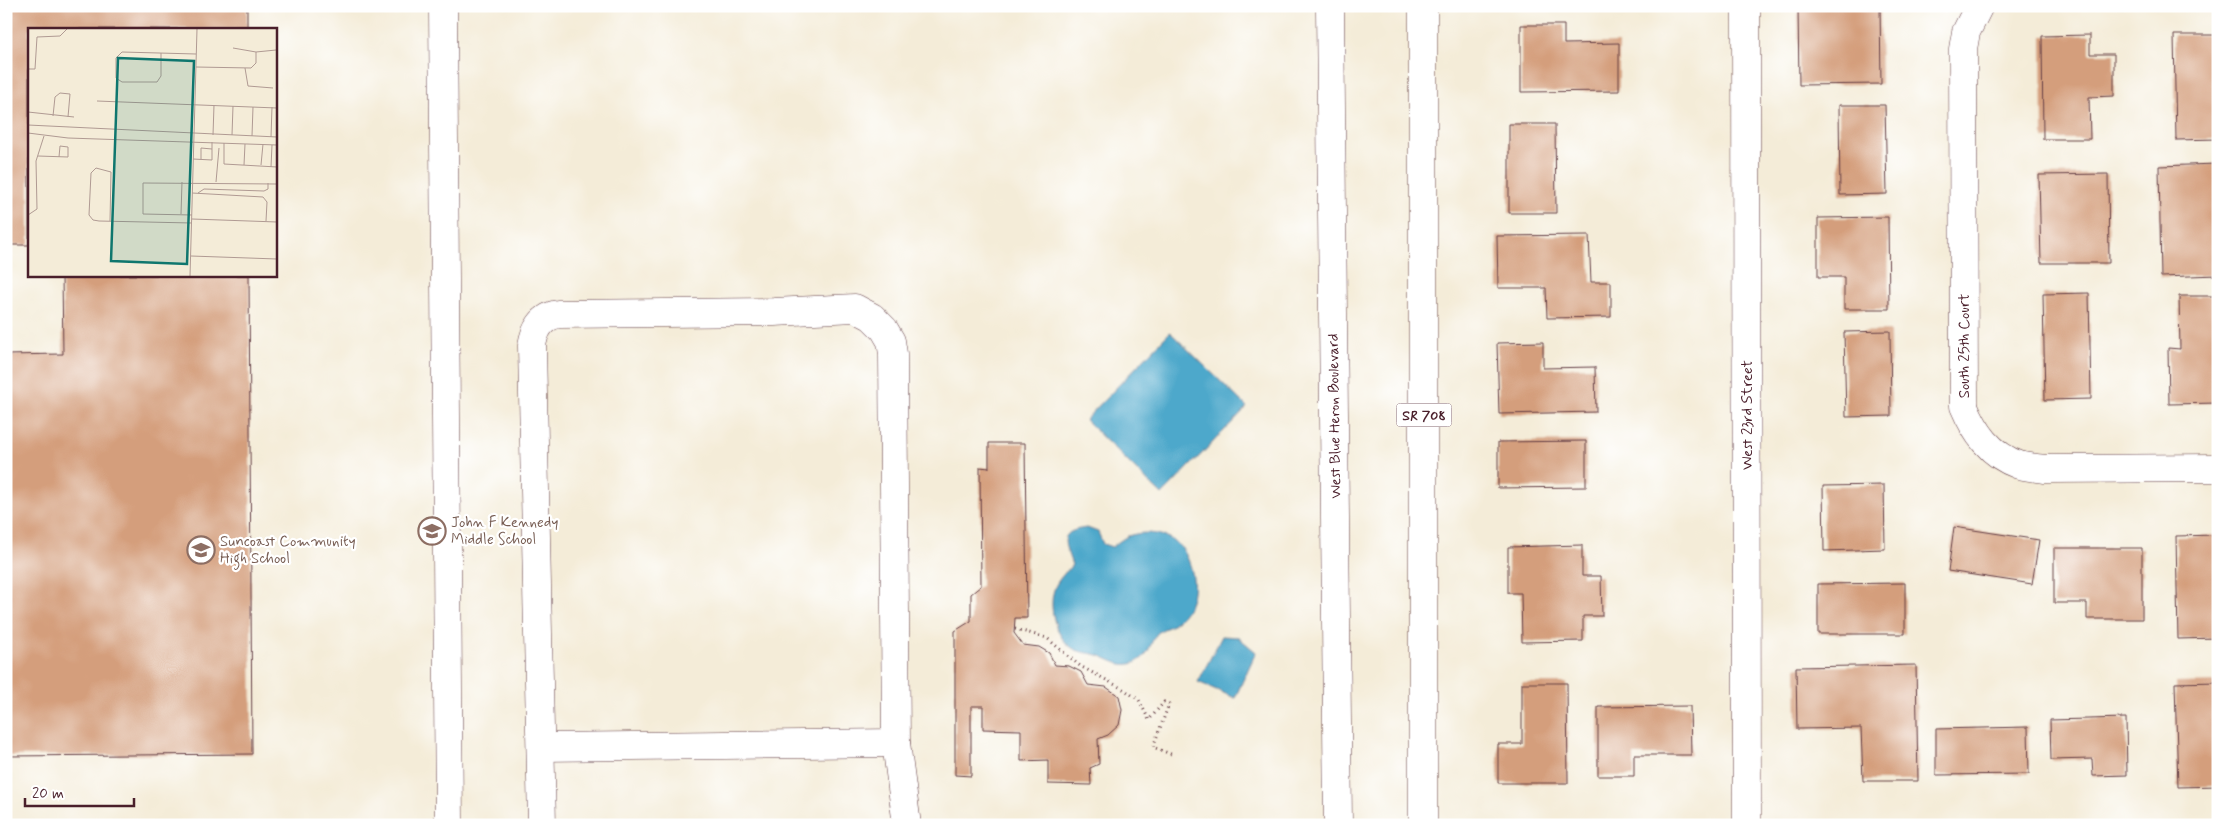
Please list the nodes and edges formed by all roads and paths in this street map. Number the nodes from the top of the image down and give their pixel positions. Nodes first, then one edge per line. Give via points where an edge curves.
1 (443, 6) edge
2 (1330, 6) edge
3 (1423, 6) edge
4 (1746, 6) edge
5 (1979, 6) edge
6 (2218, 468) edge
7 (1015, 629) dead end
8 (896, 743) junction
9 (541, 748) junction
10 (1173, 755) dead end
11 (449, 825) edge
12 (542, 825) edge
13 (907, 825) edge
14 (1338, 825) edge
15 (1422, 825) edge
16 (1748, 825) edge

1 - 11 main road
2 - 14 main road, West Blue Heron Boulevard
3 - 15 main road, SR 708
4 - 16 main road, West 23rd Street
5 - 6 main road, South 25th Court via 1966,32 1963,49 1964,406 1975,430 1992,450 2018,465 2046,469
7 - 10 path via 1047,638 1080,666 1125,690 1139,700 1149,720 1164,702 1169,704 1153,747
8 - 9 main road
8 - 9 main road via 891,341 872,317 855,308 559,314 551,315 534,332
8 - 13 main road
9 - 12 main road

